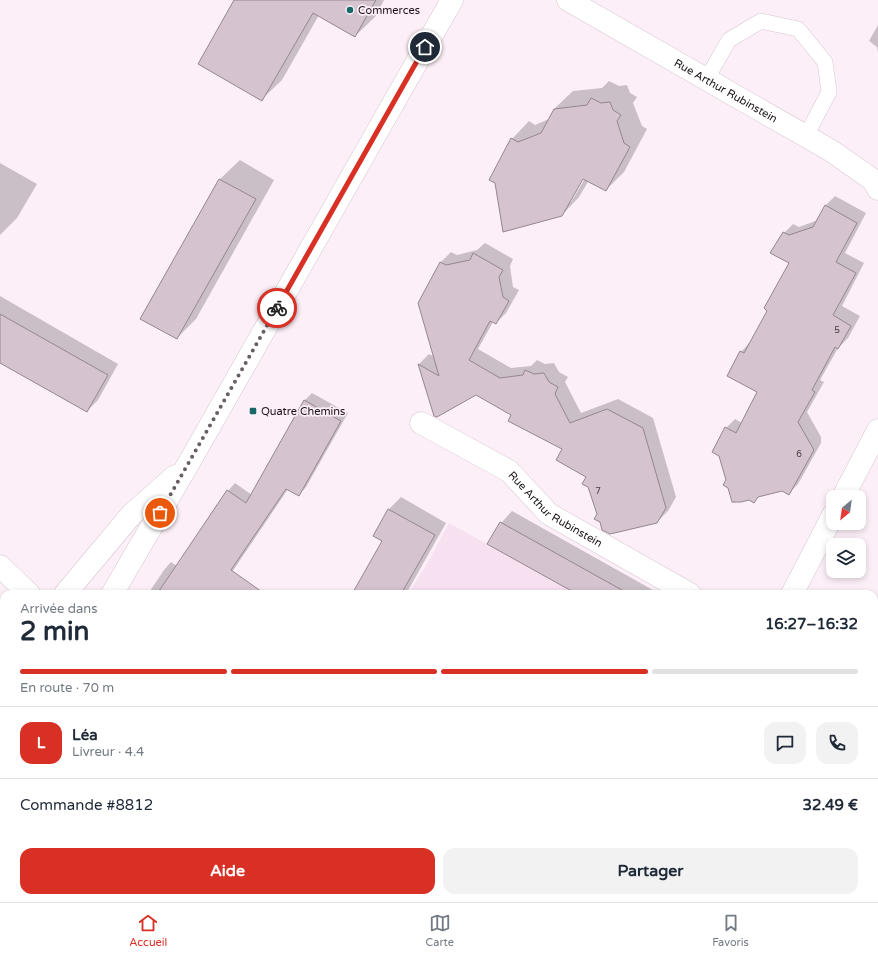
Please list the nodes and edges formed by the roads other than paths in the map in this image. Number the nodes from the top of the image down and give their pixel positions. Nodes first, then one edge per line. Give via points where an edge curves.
1 (452, 0) edge
2 (568, 0) edge
3 (706, 80) junction
4 (806, 136) junction
5 (878, 189) edge
6 (421, 423) dead end
7 (878, 430) edge
8 (190, 461) junction
9 (847, 490) edge
10 (826, 529) edge
11 (0, 566) edge
12 (25, 590) edge
13 (68, 590) edge
14 (114, 590) edge
15 (683, 590) edge
16 (794, 590) edge

1 - 8 main road
2 - 3 main road, Rue Arthur Rubinstein
3 - 4 main road, Rue Arthur Rubinstein
3 - 4 lane via 729,40 761,21 798,29 824,62 829,92
4 - 5 main road, Rue Arthur Rubinstein via 873,180
6 - 15 main road, Rue Arthur Rubinstein via 509,471 549,514
7 - 9 main road
8 - 13 main road via 132,514
8 - 14 main road
10 - 16 main road
11 - 12 main road

